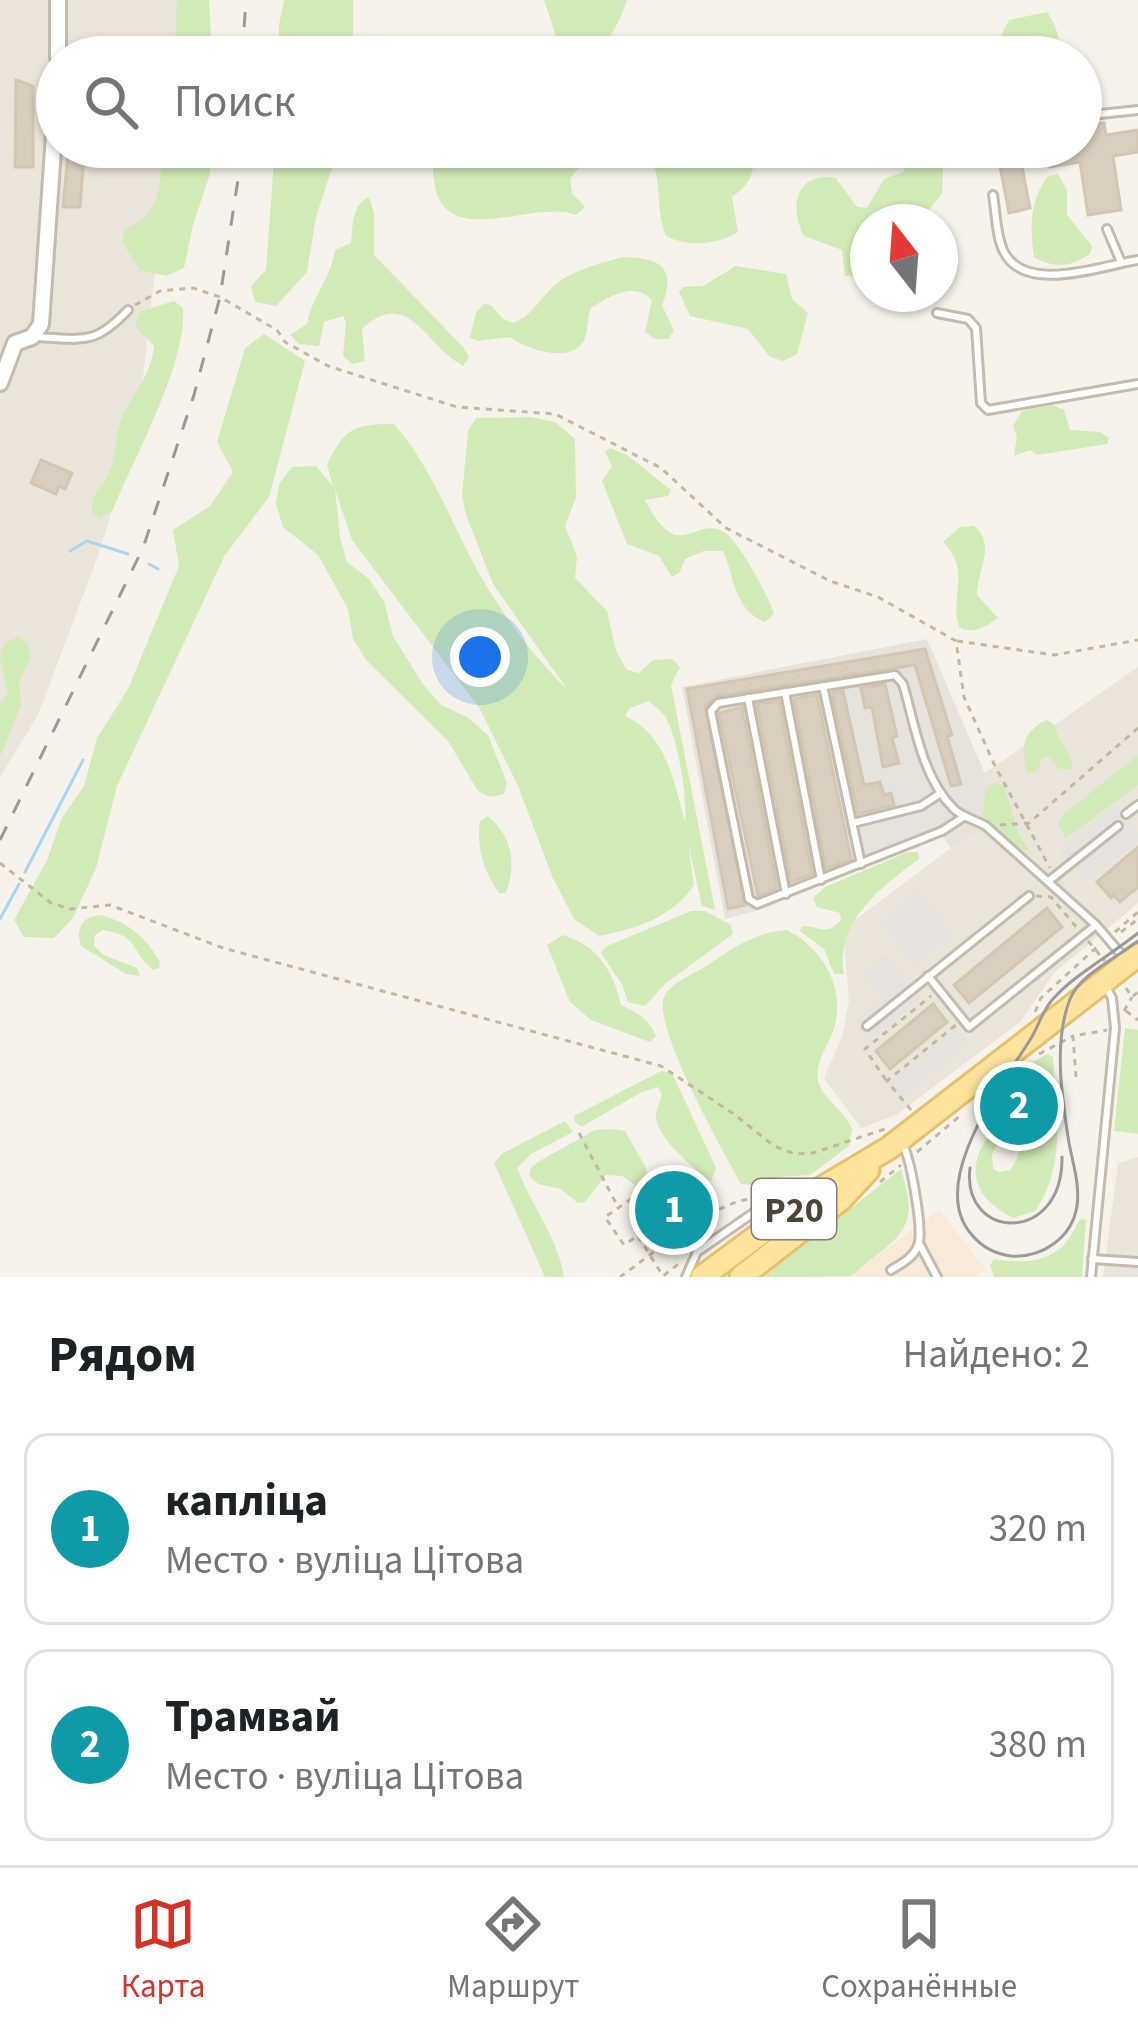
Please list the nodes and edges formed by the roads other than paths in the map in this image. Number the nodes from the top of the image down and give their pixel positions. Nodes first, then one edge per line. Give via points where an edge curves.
1 (58, 0) edge
2 (58, 36) edge
3 (1138, 110) edge
4 (1102, 114) edge
5 (51, 168) edge
6 (993, 195) dead end
7 (1107, 229) dead end
8 (1138, 260) edge
9 (1121, 262) junction
10 (128, 310) road end
11 (937, 313) dead end
12 (32, 338) junction
13 (7, 342) edge
14 (0, 383) edge
15 (1138, 384) edge
16 (823, 686) junction
17 (784, 692) junction
18 (748, 698) junction
19 (941, 793) junction
20 (1138, 805) edge
21 (1126, 814) dead end
22 (965, 816) junction
23 (853, 823) junction
24 (1118, 826) dead end
25 (862, 864) junction
26 (821, 880) junction
27 (1048, 881) junction
28 (786, 894) junction
29 (1029, 896) road end
30 (1096, 925) junction
31 (1121, 970) edge
32 (928, 976) junction
33 (867, 1026) dead end
34 (893, 1139) junction
35 (822, 1188) junction
36 (919, 1243) junction
37 (1092, 1259) junction
38 (908, 1261) junction
39 (1138, 1262) edge
40 (891, 1270) dead end
41 (686, 1277) edge
42 (702, 1277) edge
43 (742, 1277) edge
44 (905, 1277) edge
45 (937, 1277) edge
46 (1091, 1277) edge

1 - 2 street
3 - 4 lane
5 - 12 street via 40,323
6 - 9 lane via 1003,251 1016,265 1071,274
7 - 9 lane
8 - 9 lane
10 - 12 lane via 105,334
11 - 15 lane via 976,328 988,410
12 - 13 street
13 - 14 street
16 - 17 lane
16 - 19 lane via 895,675
16 - 23 lane
17 - 18 lane
17 - 26 lane
18 - 28 lane
18 - 28 lane via 711,711 749,899 758,904
19 - 22 lane
19 - 23 lane
20 - 21 lane
22 - 25 lane
22 - 27 lane
23 - 25 lane
24 - 27 lane
25 - 26 lane
26 - 28 lane
27 - 30 lane
29 - 32 lane
30 - 31 lane
30 - 32 lane via 969,1028
31 - 34 main road, Р20
31 - 37 lane via 1112,998
32 - 33 lane
34 - 35 main road, Р20
34 - 36 lane via 910,1158
34 - 43 main road, Р20 via 840,1200
35 - 41 lane via 782,1193 697,1252
35 - 42 main road, Р20
36 - 38 lane
36 - 45 lane
37 - 39 lane
37 - 46 lane
38 - 40 lane
38 - 44 lane

